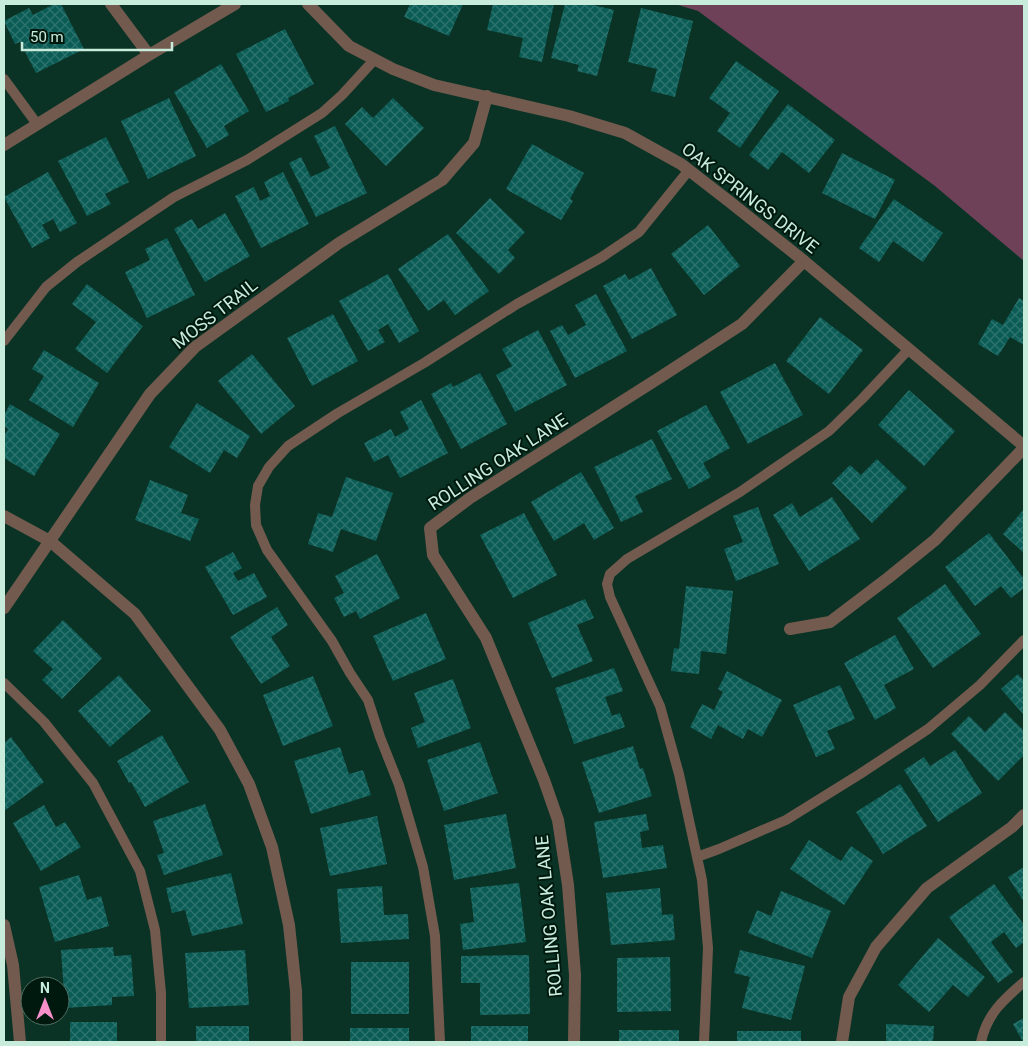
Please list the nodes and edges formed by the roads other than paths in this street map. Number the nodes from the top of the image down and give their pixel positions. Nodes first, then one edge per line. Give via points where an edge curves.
1 (111, 4) edge
2 (235, 4) edge
3 (308, 4) edge
4 (149, 55) junction
5 (375, 59) junction
6 (4, 79) edge
7 (487, 96) junction
8 (37, 124) junction
9 (4, 144) edge
10 (689, 170) junction
11 (804, 261) junction
12 (4, 340) edge
13 (909, 349) junction
14 (1024, 447) edge
15 (4, 516) edge
16 (50, 541) junction
17 (4, 608) edge
18 (790, 629) dead end
19 (1024, 640) edge
20 (4, 683) edge
21 (1024, 816) edge
22 (697, 857) junction
23 (4, 925) edge
24 (1024, 982) edge
25 (20, 1042) edge
26 (161, 1042) edge
27 (297, 1042) edge
28 (440, 1042) edge
29 (574, 1042) edge
30 (704, 1042) edge
31 (842, 1042) edge
32 (981, 1042) edge

1 - 4 street
2 - 4 street
3 - 5 street, OAK SPRINGS DRIVE via 349,46
4 - 8 street
5 - 7 street, OAK SPRINGS DRIVE via 434,85
5 - 12 lane via 322,112 247,160 174,197 77,262 46,288
6 - 8 lane
7 - 10 street, OAK SPRINGS DRIVE via 625,133
7 - 16 street, MOSS TRAIL via 474,143 442,180 339,243 195,347 150,394
8 - 9 street
10 - 11 street, OAK SPRINGS DRIVE
10 - 28 lane via 639,232 288,446 269,467 258,486 256,525 268,550 314,614 368,700 399,785 423,867 436,936
11 - 13 street, OAK SPRINGS DRIVE
11 - 29 street, ROLLING OAK LANE via 742,324 470,498 430,528 433,555 486,638 558,820 568,885 575,975
13 - 14 street, OAK SPRINGS DRIVE
13 - 22 lane via 829,430 740,492 627,559 610,574 607,584 610,597 660,706
14 - 18 street via 935,540 888,578 830,622
15 - 16 street
16 - 17 street, MOSS TRAIL
16 - 27 street via 135,614 220,730 249,784 272,848 289,925
19 - 22 lane via 980,686 928,729 786,820
20 - 26 lane via 44,722 93,783 140,871 155,930 161,993
21 - 31 street via 927,888 876,947 849,997
22 - 30 lane via 708,948
23 - 25 street via 13,965
24 - 32 lane via 990,1017

